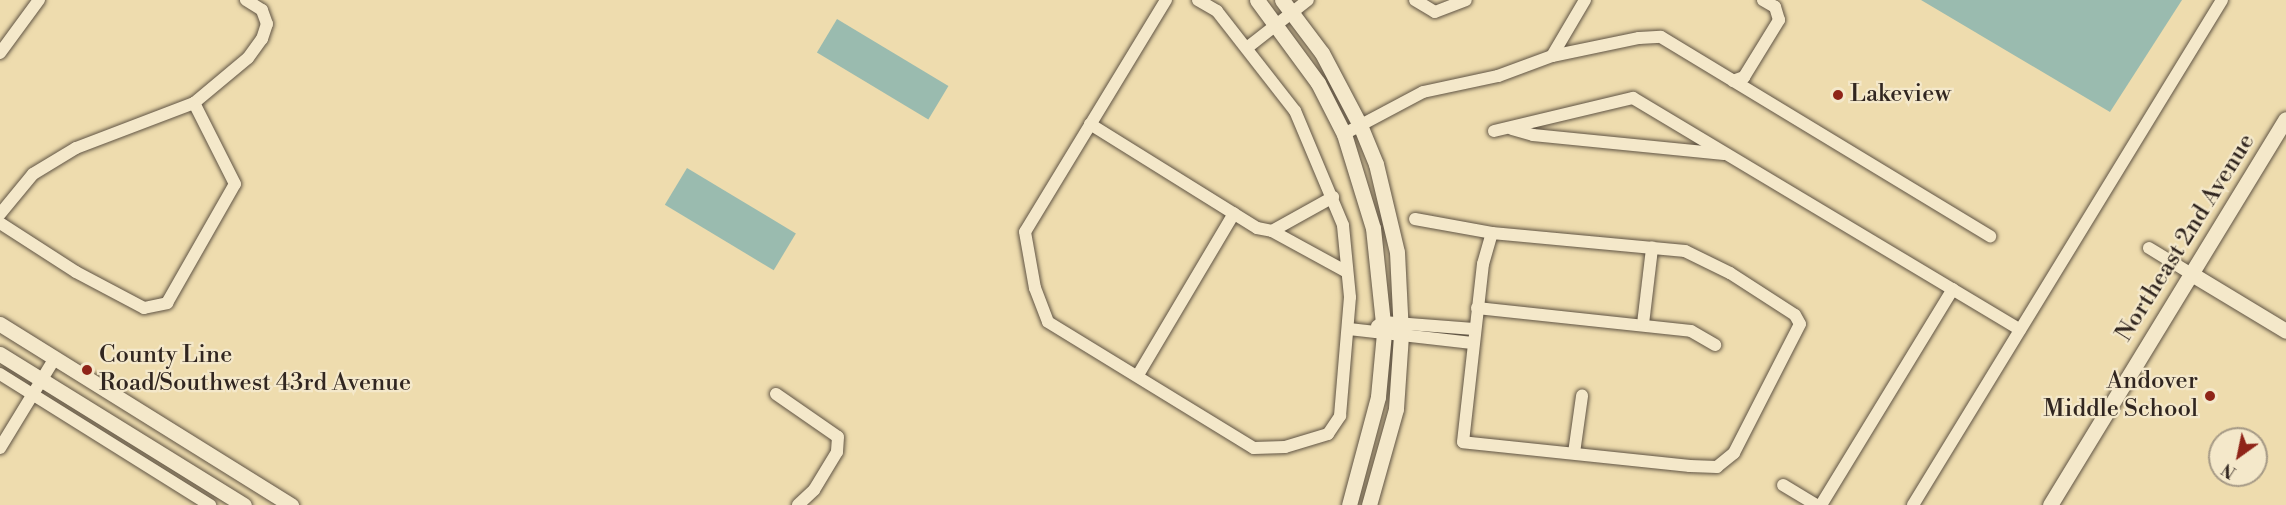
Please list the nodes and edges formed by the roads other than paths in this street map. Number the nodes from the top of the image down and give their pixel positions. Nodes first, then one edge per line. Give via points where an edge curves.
1 (39, 0) edge
2 (246, 0) edge
3 (1166, 0) edge
4 (1198, 0) edge
5 (1257, 0) edge
6 (1308, 0) edge
7 (1415, 0) edge
8 (1466, 0) edge
9 (1585, 0) edge
10 (1763, 0) edge
11 (2222, 0) edge
12 (1287, 6) edge
13 (1277, 23) junction
14 (1248, 47) junction
15 (0, 53) edge
16 (1552, 56) junction
17 (1733, 81) junction
18 (194, 103) junction
19 (2286, 119) edge
20 (1090, 124) junction
21 (1360, 125) junction
22 (1512, 129) junction
23 (1494, 131) dead end
24 (1344, 134) junction
25 (1724, 154) junction
26 (1333, 197) junction
27 (1234, 213) junction
28 (0, 214) edge
29 (1415, 219) dead end
30 (0, 223) edge
31 (1272, 231) junction
32 (1492, 233) junction
33 (1990, 236) dead end
34 (1652, 248) junction
35 (2149, 248) dead end
36 (1347, 272) junction
37 (2190, 273) junction
38 (1953, 290) junction
39 (1477, 308) junction
40 (0, 324) edge
41 (1643, 324) junction
42 (1380, 328) junction
43 (1349, 329) junction
44 (1401, 329) junction
45 (1474, 329) junction
46 (2020, 330) junction
47 (2286, 331) edge
48 (1472, 343) junction
49 (1715, 345) dead end
50 (0, 354) edge
51 (55, 358) junction
52 (0, 374) edge
53 (1138, 375) junction
54 (42, 380) junction
55 (33, 394) junction
56 (776, 394) dead end
57 (1582, 396) dead end
58 (0, 448) edge
59 (1574, 453) junction
60 (1784, 485) dead end
61 (210, 505) edge
62 (244, 505) edge
63 (291, 505) edge
64 (798, 505) edge
65 (1349, 505) edge
66 (1369, 505) edge
67 (1816, 505) edge
68 (1821, 505) edge
69 (1913, 505) edge
70 (2050, 505) edge

1 - 15 street
2 - 18 street via 262,10 267,24 262,39 248,58
3 - 20 street
4 - 14 street via 1217,11
5 - 13 street
6 - 12 street
7 - 8 street via 1435,12
9 - 16 street
10 - 17 street via 1775,7 1779,20 1744,76
11 - 46 street
12 - 13 street
12 - 21 street via 1322,53
13 - 14 street
13 - 24 street via 1318,83
14 - 26 street via 1295,111
16 - 17 street via 1661,37
16 - 21 street via 1498,76 1423,92
17 - 33 street
18 - 28 street via 76,148 33,174
18 - 30 street via 235,184 167,303 144,308
19 - 37 street, Northeast 2nd Avenue
20 - 27 street
20 - 53 street via 1025,232 1035,288 1048,322
21 - 24 street
21 - 44 street via 1389,212 1400,279
22 - 23 street
22 - 25 street via 1533,135
22 - 25 street via 1634,98 1690,129
24 - 42 street via 1374,228
25 - 38 street
26 - 31 street
26 - 36 street via 1343,225
27 - 31 street via 1257,228
27 - 53 street
29 - 32 street
31 - 36 street
32 - 34 street
32 - 39 street
34 - 41 street
34 - 59 street via 1685,251 1730,273 1795,315 1800,324 1734,453 1717,467
35 - 37 street
36 - 43 street
37 - 47 street
37 - 70 street, Northeast 2nd Avenue
38 - 46 street
38 - 68 street
39 - 41 street
39 - 45 street
40 - 51 street
41 - 49 street via 1691,331
42 - 43 street
42 - 44 street
42 - 65 street via 1378,397
43 - 53 street via 1340,416 1328,434 1285,447 1254,448
44 - 45 street
44 - 48 street
44 - 66 street via 1396,409
45 - 48 street
46 - 69 street
48 - 59 street via 1463,442
50 - 54 street
51 - 54 street
51 - 63 street
52 - 55 street
54 - 55 street
54 - 62 street
55 - 58 street
55 - 61 street
56 - 64 street via 838,437 837,452 814,490
57 - 59 street
60 - 67 street

